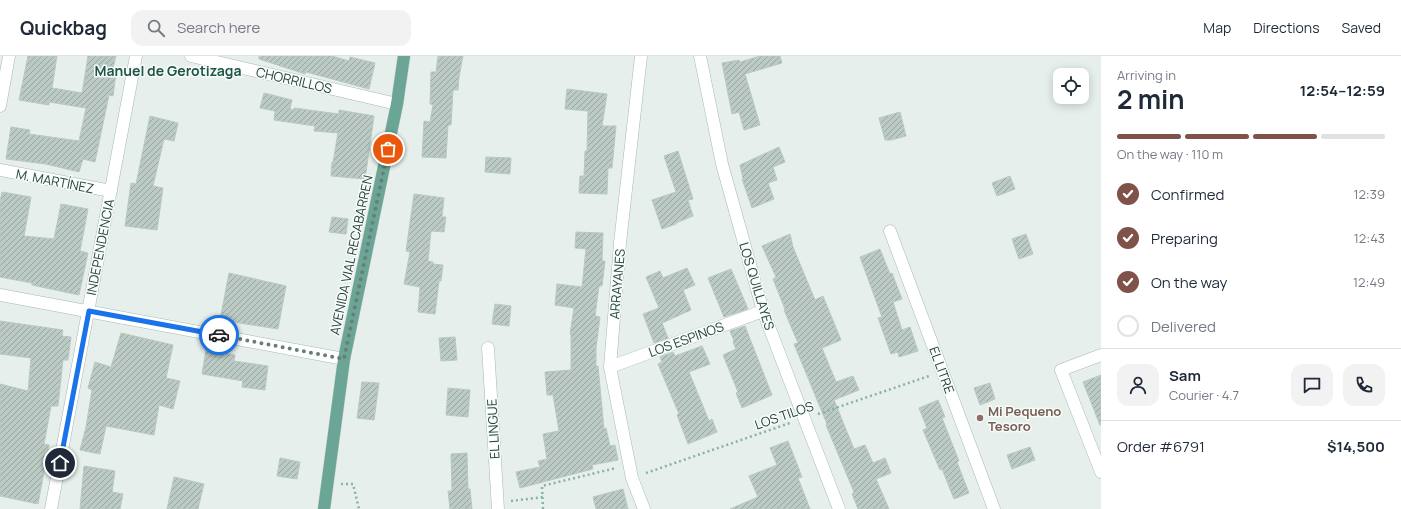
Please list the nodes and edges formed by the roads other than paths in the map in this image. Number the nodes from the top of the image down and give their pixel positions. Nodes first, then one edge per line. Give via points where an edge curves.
1 (9, 56) edge
2 (136, 56) edge
3 (191, 56) edge
4 (404, 56) edge
5 (642, 56) edge
6 (700, 56) edge
7 (397, 104) junction
8 (0, 106) edge
9 (0, 170) edge
10 (111, 191) junction
11 (890, 231) dead end
12 (0, 295) edge
13 (89, 311) junction
14 (762, 311) junction
15 (488, 348) dead end
16 (1101, 356) edge
17 (344, 359) junction
18 (610, 367) junction
19 (1101, 472) edge
20 (498, 506) edge
21 (51, 509) edge
22 (324, 509) edge
23 (644, 509) edge
24 (839, 509) edge
25 (994, 509) edge

1 - 8 street
2 - 10 street, INDEPENDENCIA
3 - 7 street, CHORRILLOS
4 - 7 main road, AVENIDA VIAL RECABARREN
5 - 18 street, ARRAYANES via 620,243
6 - 14 street, LOS QUILLAYES via 722,164
7 - 17 main road, AVENIDA VIAL RECABARREN
9 - 10 street, M. MARTÍNEZ
10 - 13 street, INDEPENDENCIA
11 - 25 street, EL LITRE
12 - 13 street
13 - 17 street
13 - 21 street, INDEPENDENCIA
14 - 18 street, LOS ESPINOS
14 - 24 street, LOS QUILLAYES
15 - 20 street, EL LINGUE
16 - 19 street via 1061,370
17 - 22 main road, AVENIDA VIAL RECABARREN
18 - 23 street, ARRAYANES via 632,478

